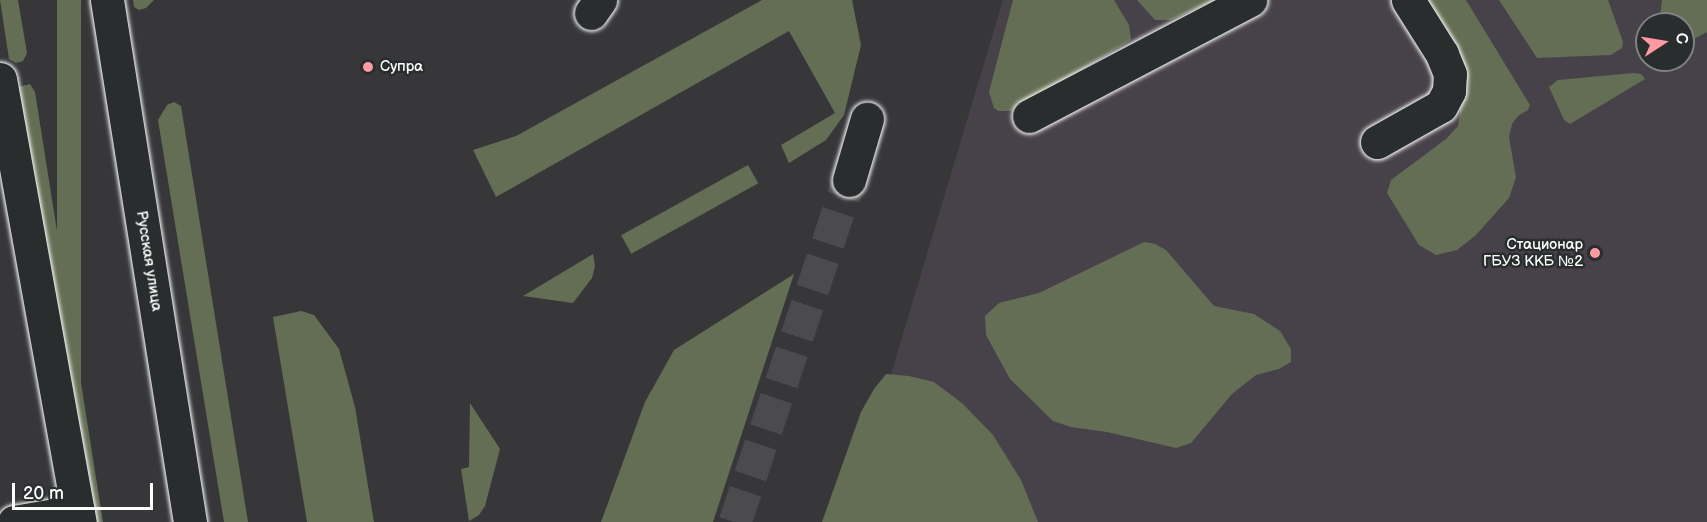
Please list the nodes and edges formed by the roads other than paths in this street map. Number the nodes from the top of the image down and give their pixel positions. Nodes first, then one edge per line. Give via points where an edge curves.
1 (107, 0) edge
2 (1250, 0) edge
3 (1408, 0) edge
4 (0, 80) edge
5 (1029, 116) dead end
6 (867, 119) dead end
7 (1377, 142) dead end
8 (849, 180) tunnel mouth
9 (79, 517) edge
10 (14, 522) edge
11 (190, 522) edge

1 - 11 main road, Русская улица
2 - 5 main road
3 - 7 main road via 1442,54 1450,74 1449,91 1440,106
4 - 9 main road
6 - 8 main road
9 - 10 main road

